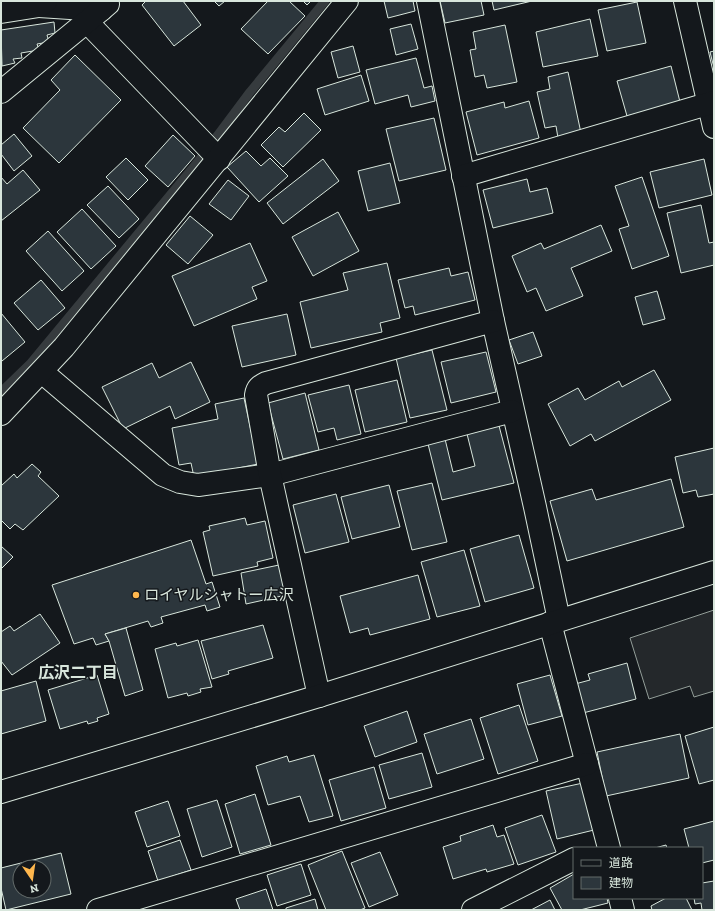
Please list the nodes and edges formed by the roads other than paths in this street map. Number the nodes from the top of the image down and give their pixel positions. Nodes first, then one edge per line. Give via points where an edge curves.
1 (347, 1) edge
2 (428, 1) edge
3 (685, 1) edge
4 (42, 4) edge
5 (100, 11) edge
6 (1, 12) edge
7 (1, 92) edge
8 (712, 103) edge
9 (714, 127) edge
10 (219, 159) junction
11 (463, 176) junction
12 (492, 321) junction
13 (42, 372) junction
14 (512, 411) junction
15 (1, 414) edge
16 (270, 475) junction
17 (714, 572) edge
18 (554, 621) junction
19 (319, 696) junction
20 (587, 764) junction
21 (1, 792) edge
22 (604, 846) edge
23 (573, 860) edge
24 (620, 899) edge
25 (98, 910) edge
26 (474, 910) edge
27 (623, 910) edge

1 - 10 street
2 - 11 street
3 - 8 street
4 - 5 street
4 - 6 street
5 - 7 street
5 - 10 street
8 - 9 street
8 - 11 street
10 - 13 street
11 - 12 street
12 - 14 street
12 - 16 street via 260,386 256,395
13 - 15 street
13 - 16 street via 172,480 198,485
14 - 16 street
14 - 18 street via 535,507
16 - 19 street
17 - 18 street
18 - 19 street
18 - 20 street
19 - 21 street
20 - 22 street
20 - 25 street
23 - 26 street
24 - 27 street

